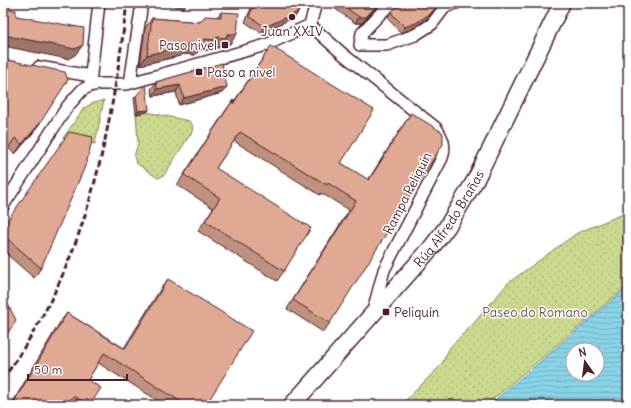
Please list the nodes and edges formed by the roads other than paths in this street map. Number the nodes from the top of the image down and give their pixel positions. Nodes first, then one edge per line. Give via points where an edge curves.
1 (99, 3) edge
2 (142, 3) edge
3 (316, 3) edge
4 (393, 3) edge
5 (456, 3) edge
6 (560, 5) edge
7 (310, 25) junction
8 (360, 44) junction
9 (344, 55) junction
10 (26, 65) edge
11 (90, 81) junction
12 (130, 83) junction
13 (3, 206) edge
14 (372, 314) junction
15 (292, 405) edge

1 - 11 street
2 - 12 street
3 - 7 street
4 - 8 street via 362,33
5 - 8 street via 445,7 432,24 414,35 387,45
6 - 14 street, Rúa Alfredo Brañas via 463,202 431,248
7 - 9 street, Rampa Peliquín
7 - 12 street via 266,45
8 - 9 street
9 - 14 street, Rampa Peliquín via 436,128 444,143 442,158 384,270
10 - 11 street
11 - 12 street
11 - 13 street via 67,107
14 - 15 street, Rúa Alfredo Brañas

